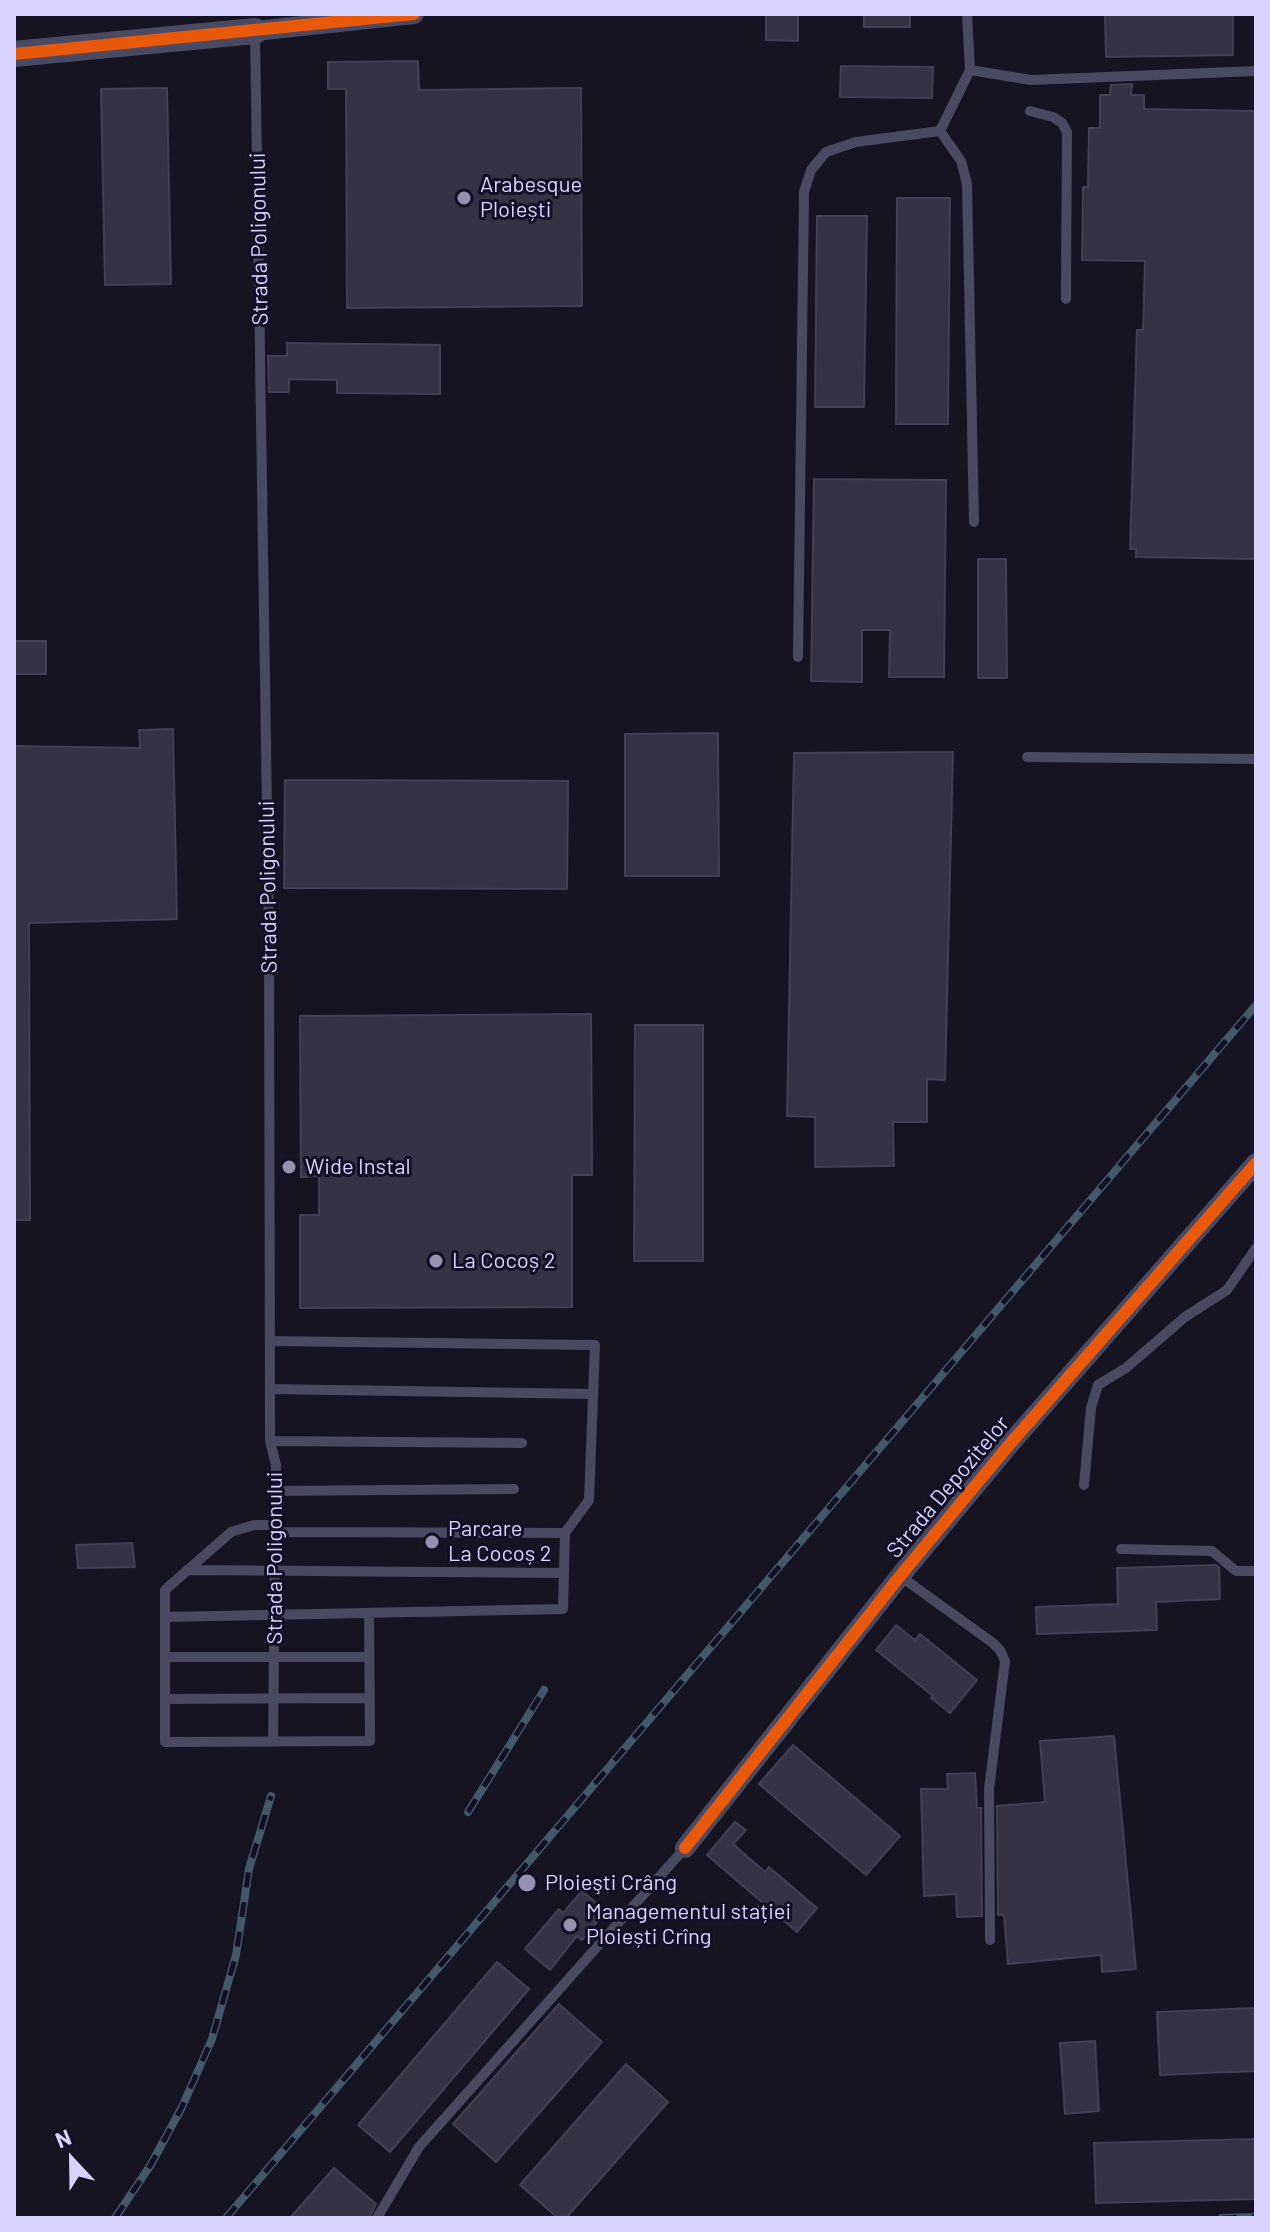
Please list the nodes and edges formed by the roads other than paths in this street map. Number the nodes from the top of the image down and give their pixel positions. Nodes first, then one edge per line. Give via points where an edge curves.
1 (414, 14) edge
2 (967, 14) edge
3 (255, 31) junction
4 (14, 54) edge
5 (970, 70) junction
6 (1256, 71) edge
7 (1030, 111) dead end
8 (940, 131) junction
9 (1066, 299) dead end
10 (974, 522) dead end
11 (798, 657) dead end
12 (1027, 757) dead end
13 (1256, 759) edge
14 (1256, 1163) edge
15 (1256, 1248) edge
16 (270, 1341) junction
17 (270, 1389) junction
18 (593, 1394) junction
19 (270, 1441) junction
20 (522, 1443) dead end
21 (1084, 1485) dead end
22 (514, 1489) dead end
23 (274, 1491) junction
24 (274, 1529) junction
25 (565, 1533) junction
26 (1121, 1549) dead end
27 (187, 1570) junction
28 (274, 1571) junction
29 (1256, 1571) edge
30 (563, 1573) junction
31 (900, 1576) junction
32 (369, 1613) junction
33 (274, 1614) junction
34 (165, 1617) junction
35 (165, 1657) junction
36 (369, 1657) junction
37 (274, 1658) junction
38 (369, 1698) junction
39 (165, 1699) junction
40 (274, 1700) junction
41 (273, 1741) junction
42 (685, 1848) joint
43 (990, 1940) dead end
44 (377, 2218) edge

1 - 3 street
2 - 5 lane
3 - 4 street
3 - 16 lane, Strada Poligonului
5 - 6 lane via 1031,80
5 - 8 lane
7 - 9 lane via 1053,117 1067,132
8 - 10 lane via 961,161 967,184
8 - 11 lane via 856,142 826,152 811,170 804,192
12 - 13 lane
14 - 31 street, Strada Depozitelor
15 - 21 lane via 1227,1290 1098,1385
16 - 17 lane, Strada Poligonului
16 - 18 lane via 595,1345
17 - 18 lane
17 - 19 lane, Strada Poligonului
18 - 25 lane via 589,1500
19 - 20 lane
19 - 23 lane, Strada Poligonului via 276,1465
22 - 23 lane
23 - 24 lane, Strada Poligonului
24 - 25 lane
24 - 27 lane via 254,1525 231,1532
24 - 28 lane, Strada Poligonului
25 - 30 lane
26 - 29 lane via 1212,1551 1236,1571
27 - 28 lane
27 - 34 lane via 165,1590
28 - 30 lane
28 - 33 lane, Strada Poligonului
30 - 32 lane via 563,1609
31 - 42 street, Strada Depozitelor
31 - 43 lane via 993,1643 1005,1661 989,1789
32 - 33 lane
32 - 36 lane
33 - 34 lane
33 - 37 lane, Strada Poligonului
34 - 35 lane
35 - 37 lane
35 - 39 lane
36 - 37 lane
36 - 38 lane
37 - 40 lane, Strada Poligonului
38 - 40 lane
38 - 41 lane via 370,1741
39 - 40 lane
39 - 41 lane via 165,1742
40 - 41 lane, Strada Poligonului
42 - 44 lane via 419,2147

